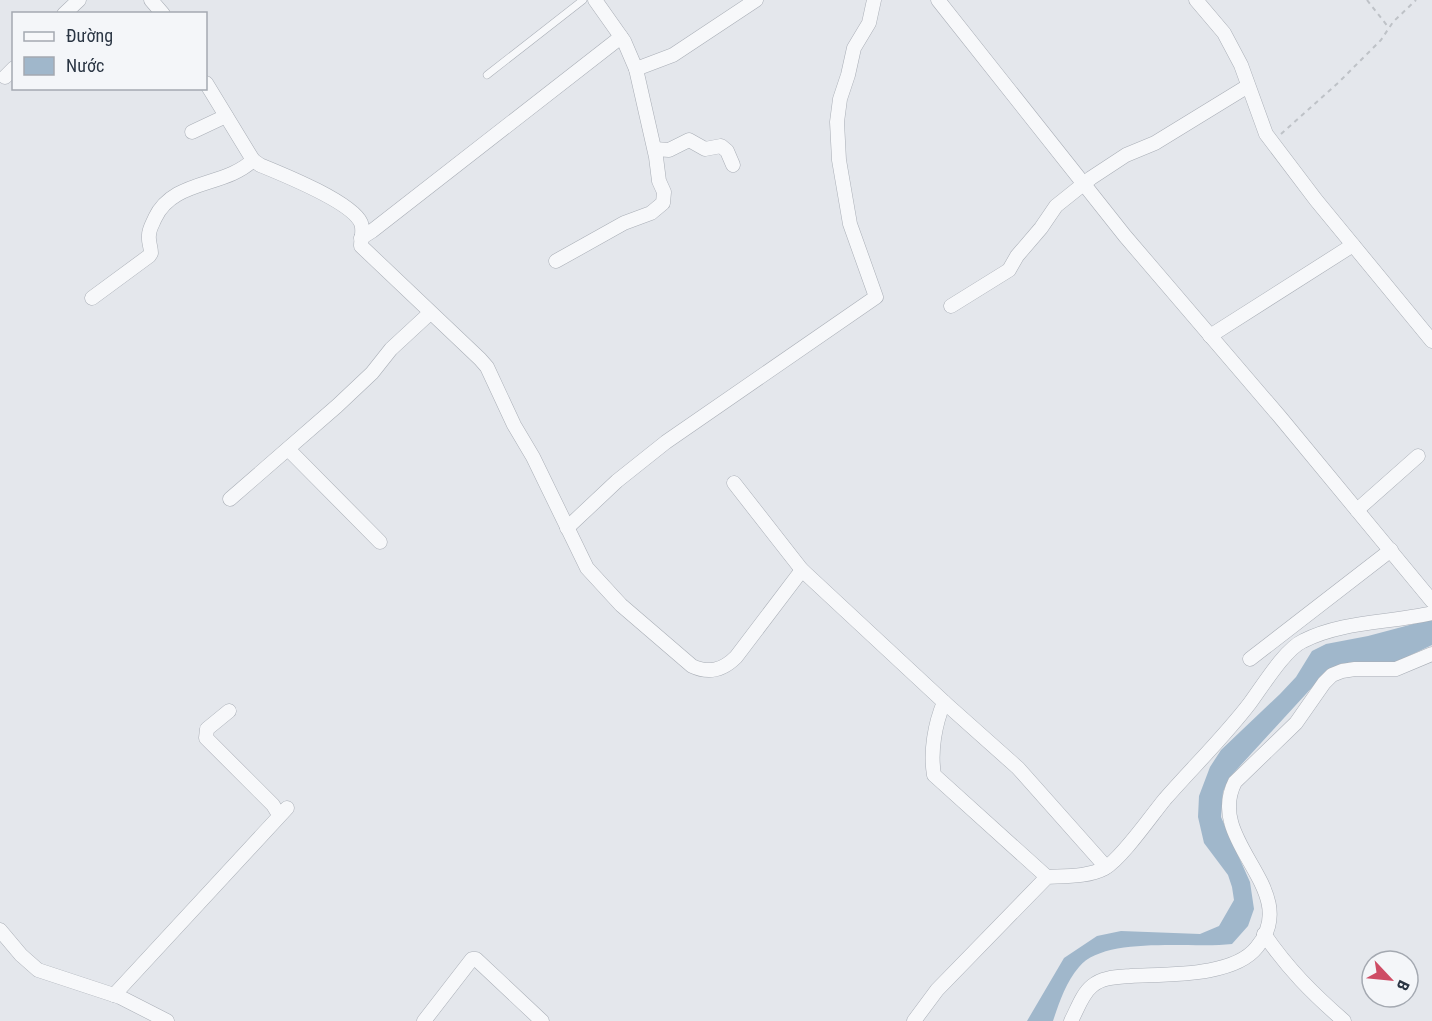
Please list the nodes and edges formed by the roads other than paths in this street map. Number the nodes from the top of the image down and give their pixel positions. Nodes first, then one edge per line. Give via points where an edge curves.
1 (79, 0) edge
2 (151, 0) edge
3 (583, 0) edge
4 (595, 0) edge
5 (756, 0) edge
6 (874, 0) edge
7 (938, 0) edge
8 (1196, 0) edge
9 (66, 12) edge
10 (161, 12) edge
11 (621, 37) junction
12 (636, 69) junction
13 (487, 75) dead end
14 (207, 85) edge
15 (1248, 86) junction
16 (226, 116) junction
17 (192, 132) dead end
18 (655, 149) junction
19 (253, 159) junction
20 (733, 165) dead end
21 (1084, 185) junction
22 (361, 238) junction
23 (1353, 245) junction
24 (556, 261) dead end
25 (92, 298) dead end
26 (951, 306) dead end
27 (430, 314) junction
28 (1210, 336) junction
29 (1432, 341) edge
30 (288, 449) junction
31 (1418, 456) dead end
32 (734, 483) dead end
33 (231, 499) dead end
34 (1357, 510) junction
35 (567, 528) junction
36 (380, 542) dead end
37 (1391, 550) junction
38 (802, 570) junction
39 (1432, 601) edge
40 (1432, 613) edge
41 (1432, 654) edge
42 (1250, 659) dead end
43 (944, 702) junction
44 (229, 711) dead end
45 (1106, 867) junction
46 (1047, 877) junction
47 (0, 930) edge
48 (1264, 934) junction
49 (114, 995) junction
50 (167, 1021) edge
51 (424, 1021) edge
52 (542, 1021) edge
53 (914, 1021) edge
54 (1071, 1021) edge
55 (1344, 1021) edge

1 - 9 street
2 - 10 street
3 - 13 lane
4 - 11 street
5 - 12 street via 673,54
6 - 35 street via 869,23 854,48 837,122 850,224 876,297 666,442 616,481
7 - 21 street
8 - 15 street via 1224,33
11 - 12 street
11 - 22 street
12 - 18 street
14 - 16 street
15 - 21 street via 1155,143 1116,161
15 - 23 street via 1266,134
16 - 17 street
16 - 19 street
18 - 20 street via 669,150 689,140 705,149 721,146
18 - 24 street via 663,203 651,213
19 - 22 street via 356,216 361,224
19 - 25 street via 241,169 185,189 168,201 149,230 151,254
21 - 26 street via 1056,206 1009,270
21 - 28 street
22 - 27 street via 361,246
23 - 28 street
23 - 29 street
27 - 30 street
27 - 35 street via 487,367
28 - 34 street
30 - 33 street
30 - 36 street
31 - 34 street
32 - 38 street
34 - 37 street
35 - 38 street via 587,568 621,605 702,671 727,666 736,657
37 - 39 street
37 - 42 street
38 - 43 street
40 - 45 street via 1344,627 1301,641 1237,721
41 - 48 street via 1396,669 1342,670 1332,675 1296,723 1235,782 1230,791 1230,818 1270,906
43 - 45 street via 1018,768
43 - 46 street via 935,732 931,762 934,775
44 - 49 street via 207,729 206,738 283,812
45 - 46 street via 1090,874
46 - 53 street via 937,990
47 - 49 street via 38,970
48 - 54 street via 1259,946 1238,962 1210,970 1112,977 1093,985
48 - 55 street via 1284,963
49 - 50 street
51 - 52 street via 472,959 480,962

